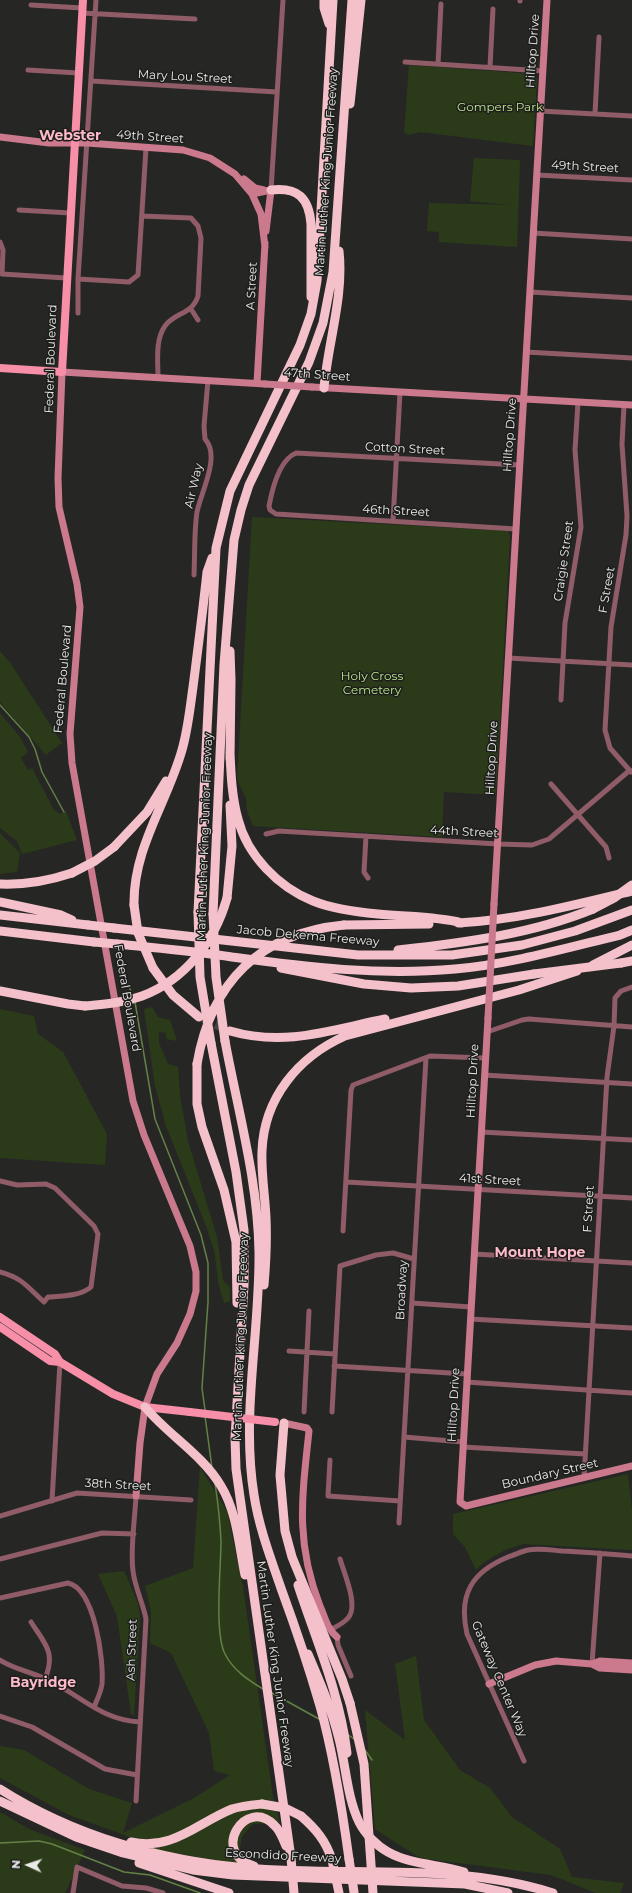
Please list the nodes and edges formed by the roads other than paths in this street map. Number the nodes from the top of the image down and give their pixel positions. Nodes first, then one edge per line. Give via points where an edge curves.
1 (96, 0) edge
2 (283, 0) edge
3 (324, 0) edge
4 (333, 0) edge
5 (352, 0) edge
6 (361, 0) edge
7 (547, 0) edge
8 (441, 4) dead end
9 (31, 5) dead end
10 (82, 7) edge
11 (494, 9) dead end
12 (95, 14) junction
13 (195, 19) dead end
14 (331, 30) junction
15 (599, 37) dead end
16 (404, 62) dead end
17 (438, 64) junction
18 (490, 67) junction
19 (28, 70) dead end
20 (543, 71) junction
21 (78, 73) junction
22 (92, 81) junction
23 (277, 92) junction
24 (540, 111) junction
25 (595, 114) junction
26 (632, 116) edge
27 (0, 137) edge
28 (74, 143) junction
29 (87, 143) junction
30 (146, 148) junction
31 (340, 170) junction
32 (537, 175) junction
33 (238, 177) junction
34 (632, 180) edge
35 (268, 190) junction
36 (252, 194) junction
37 (19, 210) dead end
38 (70, 213) junction
39 (142, 216) junction
40 (336, 228) junction
41 (533, 233) junction
42 (632, 239) edge
43 (1, 243) edge
44 (265, 247) junction
45 (66, 278) junction
46 (78, 279) junction
47 (530, 292) junction
48 (632, 298) edge
49 (191, 309) junction
50 (78, 313) dead end
51 (311, 314) junction
52 (198, 320) dead end
53 (526, 352) junction
54 (632, 358) edge
55 (0, 368) edge
56 (62, 372) junction
57 (158, 378) junction
58 (208, 380) junction
59 (257, 383) junction
60 (324, 388) junction
61 (400, 392) junction
62 (524, 399) junction
63 (578, 402) junction
64 (624, 405) junction
65 (632, 405) edge
66 (396, 458) junction
67 (519, 465) junction
68 (276, 514) joint
69 (393, 521) junction
70 (516, 529) junction
71 (216, 548) junction
72 (194, 575) dead end
73 (228, 625) junction
74 (508, 658) junction
75 (562, 662) junction
76 (608, 664) junction
77 (632, 665) edge
78 (561, 700) dead end
79 (189, 718) junction
80 (230, 753) junction
81 (631, 771) edge
82 (551, 784) dead end
83 (579, 816) junction
84 (266, 834) dead end
85 (366, 836) junction
86 (498, 844) junction
87 (609, 858) dead end
88 (368, 878) dead end
89 (0, 884) edge
90 (632, 885) edge
91 (632, 891) edge
92 (0, 902) edge
93 (632, 910) edge
94 (0, 915) edge
95 (462, 923) junction
96 (84, 924) junction
97 (632, 930) edge
98 (0, 933) edge
99 (632, 945) edge
100 (358, 955) junction
101 (632, 961) edge
102 (269, 962) junction
103 (0, 987) edge
104 (632, 987) edge
105 (0, 991) edge
106 (54, 1001) junction
107 (471, 1002) junction
108 (199, 1017) tunnel mouth
109 (614, 1026) junction
110 (632, 1027) edge
111 (230, 1031) tunnel mouth
112 (487, 1032) junction
113 (426, 1058) junction
114 (485, 1058) junction
115 (484, 1075) junction
116 (606, 1083) junction
117 (632, 1084) edge
118 (481, 1132) junction
119 (603, 1139) junction
120 (632, 1140) edge
121 (0, 1181) edge
122 (346, 1182) junction
123 (418, 1186) junction
124 (478, 1189) junction
125 (600, 1196) junction
126 (632, 1198) edge
127 (343, 1232) dead end
128 (474, 1254) junction
129 (414, 1259) junction
130 (596, 1260) junction
131 (632, 1263) edge
132 (0, 1272) edge
133 (412, 1303) junction
134 (471, 1307) junction
135 (309, 1311) dead end
136 (0, 1317) edge
137 (470, 1319) junction
138 (592, 1326) junction
139 (0, 1327) edge
140 (632, 1328) edge
141 (240, 1332) junction
142 (289, 1351) dead end
143 (307, 1352) junction
144 (335, 1354) junction
145 (60, 1362) junction
146 (334, 1366) junction
147 (408, 1370) junction
148 (467, 1374) junction
149 (466, 1382) junction
150 (589, 1390) junction
151 (632, 1393) edge
152 (250, 1403) junction
153 (145, 1407) junction
154 (304, 1412) dead end
155 (332, 1412) dead end
156 (279, 1423) junction
157 (404, 1437) junction
158 (463, 1444) junction
159 (585, 1454) junction
160 (330, 1460) dead end
161 (632, 1466) edge
162 (584, 1478) junction
163 (136, 1496) junction
164 (191, 1500) dead end
165 (52, 1501) junction
166 (400, 1501) junction
167 (474, 1504) joint
168 (0, 1516) edge
169 (399, 1523) dead end
170 (134, 1534) junction
171 (600, 1553) junction
172 (632, 1556) edge
173 (292, 1557) junction
174 (0, 1559) edge
175 (340, 1559) dead end
176 (0, 1598) edge
177 (287, 1604) junction
178 (31, 1622) dead end
179 (330, 1630) junction
180 (338, 1637) joint
181 (261, 1652) junction
182 (0, 1660) edge
183 (632, 1663) edge
184 (592, 1664) junction
185 (632, 1670) edge
186 (351, 1676) dead end
187 (46, 1679) junction
188 (489, 1684) junction
189 (94, 1707) junction
190 (0, 1716) edge
191 (140, 1722) junction
192 (343, 1742) junction
193 (524, 1761) dead end
194 (137, 1775) junction
195 (0, 1789) edge
196 (0, 1801) edge
197 (136, 1801) dead end
198 (78, 1828) junction
199 (76, 1838) junction
200 (290, 1856) junction
201 (277, 1869) junction
202 (474, 1876) junction
203 (73, 1893) edge
204 (163, 1893) edge
205 (228, 1893) edge
206 (294, 1893) edge
207 (339, 1893) edge
208 (354, 1893) edge
209 (372, 1893) edge
210 (508, 1893) edge
211 (553, 1893) edge

1 - 12 street
2 - 23 street, A Street
3 - 14 highway
4 - 14 highway, Martin Luther King Junior Freeway
5 - 31 highway, Martin Luther King Junior Freeway
6 - 31 highway
7 - 20 street, Hilltop Drive
8 - 17 street
9 - 10 street
10 - 12 street
10 - 21 main road, Federal Boulevard
11 - 18 street
12 - 13 street
12 - 22 street
14 - 51 highway, Martin Luther King Junior Freeway via 318,267
15 - 25 street
16 - 17 street
17 - 18 street
18 - 20 street
19 - 21 street
20 - 24 street, Hilltop Drive
21 - 28 main road, Federal Boulevard
22 - 23 street, Mary Lou Street
22 - 29 street
23 - 35 street, A Street
24 - 25 street
24 - 32 street, Hilltop Drive
25 - 26 street
27 - 28 street, 49th Street
28 - 29 street, 49th Street
28 - 38 main road, Federal Boulevard
29 - 30 street, 49th Street
29 - 46 street
30 - 33 street, 49th Street via 183,150 198,154 222,165
30 - 39 street
31 - 40 highway, Martin Luther King Junior Freeway
32 - 34 street, 49th Street
32 - 41 street, Hilltop Drive
33 - 35 street via 245,179 255,188
33 - 36 street, 49th Street
35 - 36 street
35 - 44 street, A Street
35 - 51 highway via 280,188 298,193 307,204 310,213
36 - 44 street, 49th Street via 261,214
37 - 38 street
38 - 45 main road, Federal Boulevard
39 - 46 street via 139,272 135,278 129,282
39 - 49 street via 191,218 198,226 201,238 198,296 196,304
40 - 60 highway via 340,262 339,291
40 - 73 highway, Martin Luther King Junior Freeway via 333,272 317,343 249,485 241,510 232,558
41 - 42 street
41 - 47 street, Hilltop Drive
43 - 45 street via 2,274
44 - 59 street, A Street
45 - 56 main road, Federal Boulevard
46 - 50 street
47 - 48 street
47 - 53 street, Hilltop Drive
49 - 52 street
49 - 57 street via 166,325 162,332 159,342
51 - 71 highway, Martin Luther King Junior Freeway via 300,345 230,491
53 - 54 street
53 - 62 street, Hilltop Drive
55 - 56 main road, 47th Street
56 - 57 street, 47th Street
56 - 153 street, Federal Boulevard via 59,507 80,608 70,734 72,763 133,1101 144,1135 190,1246 196,1272 196,1291 190,1314 177,1344 157,1374
57 - 58 street, 47th Street
58 - 59 street, 47th Street
58 - 72 street, Air Way via 204,426 205,439 210,444 211,452 197,513
59 - 60 street, 47th Street, bridge
60 - 61 street, 47th Street
61 - 62 street, 47th Street
61 - 66 street
62 - 63 street, 47th Street
62 - 67 street, Hilltop Drive
63 - 64 street, 47th Street
63 - 75 street, Craigie Street via 575,450 581,527 569,597
64 - 65 street, 47th Street
64 - 76 street, F Street via 622,444 626,535 613,612
66 - 67 street, Cotton Street
66 - 68 street, Cotton Street via 296,452 291,455 272,488 269,506
66 - 69 street
67 - 70 street, Hilltop Drive
68 - 69 street, 46th Street
69 - 70 street, 46th Street
70 - 74 street, Hilltop Drive
71 - 79 highway via 207,572
71 - 141 highway, Martin Luther King Junior Freeway, bridge via 198,912 200,977 242,1211 245,1268
73 - 80 highway via 231,680
73 - 152 highway, Martin Luther King Junior Freeway, bridge via 213,914 216,977 225,1041 254,1192 258,1232 258,1275
74 - 75 street
74 - 86 street, Hilltop Drive
75 - 76 street
75 - 78 street, Craigie Street
76 - 77 street
76 - 81 street, F Street via 605,730 610,748
79 - 89 highway, bridge via 164,786 147,812 114,847 72,873 48,881
79 - 108 highway, bridge via 179,759 139,861 135,878 134,905 142,945 153,968 173,995
80 - 95 highway via 234,802 242,832 264,866 285,885 312,901 332,907
80 - 106 highway, bridge via 232,846 227,898 221,916 206,944 191,963 173,979 149,993 131,999 84,1006
81 - 83 street, 44th Street
82 - 83 street
83 - 86 street, 44th Street via 550,840 537,844
83 - 87 street via 606,847
84 - 85 street, 44th Street via 279,831
85 - 86 street, 44th Street
85 - 88 street via 364,872
86 - 112 street, Hilltop Drive, bridge
90 - 100 highway, bridge via 594,909 528,929 453,944
91 - 95 highway via 568,907
92 - 96 highway via 61,915
93 - 100 highway, Jacob Dekema Freeway via 574,931 522,945 452,955
94 - 96 highway, Jacob Dekema Freeway
95 - 141 highway, bridge via 344,925 284,939 249,962 226,989 214,1010 205,1030 197,1064 197,1104 202,1127 224,1190 236,1242
96 - 100 highway, Jacob Dekema Freeway, bridge
97 - 102 highway via 522,960 455,969 370,972
98 - 102 highway, bridge
99 - 107 highway via 600,962 552,980
101 - 102 highway, bridge via 453,986 399,988 286,970
103 - 106 highway
104 - 109 street, F Street via 620,991 616,998
105 - 106 highway
107 - 111 highway via 290,1038 265,1038
107 - 152 highway via 364,1030 337,1040 304,1061 280,1090 267,1119 262,1151 267,1248 260,1332
109 - 110 street
109 - 112 street via 529,1019
109 - 116 street, F Street
112 - 114 street, Hilltop Drive
113 - 114 street
113 - 122 street via 353,1085
113 - 123 street, Broadway
114 - 115 street, Hilltop Drive
115 - 116 street
115 - 118 street, Hilltop Drive
116 - 117 street
116 - 119 street, F Street
118 - 119 street
118 - 124 street, Hilltop Drive
119 - 120 street
119 - 125 street, F Street
121 - 132 street via 17,1185 46,1184 55,1188 94,1226 98,1234 91,1287 87,1291 48,1297 44,1302 28,1285 16,1277
122 - 123 street, 41st Street
122 - 127 street
123 - 124 street, 41st Street
123 - 129 street, Broadway
124 - 125 street, 41st Street
124 - 128 street, Hilltop Drive
125 - 126 street, 41st Street
125 - 130 street, F Street
128 - 130 street
128 - 134 street, Hilltop Drive
129 - 133 street, Broadway
129 - 144 street via 393,1253 376,1255 340,1266
130 - 131 street
130 - 138 street, F Street
133 - 134 street
133 - 147 street, Broadway
134 - 137 street, Hilltop Drive
135 - 143 street
136 - 145 main road via 55,1354
137 - 138 street
137 - 148 street, Hilltop Drive
138 - 140 street
138 - 150 street, F Street
139 - 145 main road via 50,1361
141 - 181 highway, Martin Luther King Junior Freeway via 236,1458
142 - 143 street
143 - 144 street
143 - 154 street
144 - 146 street
145 - 153 main road via 113,1394
145 - 165 street
146 - 147 street
146 - 155 street
147 - 148 street
147 - 157 street, Broadway
148 - 149 street, Hilltop Drive
149 - 150 street
149 - 158 street, Hilltop Drive
150 - 151 street
150 - 159 street, F Street
152 - 177 highway, Martin Luther King Junior Freeway via 249,1452 257,1512
153 - 156 main road, bridge
153 - 163 street, Ash Street
153 - 181 highway via 204,1464 221,1486 235,1524
156 - 173 highway via 281,1504
156 - 179 street via 307,1428 309,1431 302,1496 303,1536 310,1574
157 - 158 street
157 - 166 street, Broadway
158 - 159 street
158 - 167 street, Hilltop Drive via 460,1502 466,1506
159 - 162 street, F Street
160 - 166 street via 328,1496
161 - 162 street, Boundary Street
162 - 167 street, Boundary Street
163 - 164 street, 38th Street
163 - 165 street, 38th Street via 77,1493
163 - 170 street, Ash Street
165 - 168 street, 38th Street
166 - 169 street, Broadway
170 - 174 street via 102,1533
170 - 191 street, Ash Street via 133,1570 146,1620
171 - 172 street, Gateway Center Way
171 - 184 street
171 - 188 street, Gateway Center Way via 528,1550 494,1563 482,1571 466,1595 464,1620 467,1634
173 - 192 highway via 296,1579 342,1719
173 - 209 highway, bridge via 342,1679 360,1741 366,1779
175 - 179 street via 352,1606 348,1619
176 - 189 street via 68,1583 79,1588 98,1630 102,1684
177 - 192 highway
177 - 208 highway, Martin Luther King Junior Freeway, bridge via 321,1710 342,1808
178 - 187 street via 49,1651 50,1666
179 - 180 street
180 - 186 street via 338,1645
181 - 200 highway, Martin Luther King Junior Freeway
182 - 187 street
183 - 184 street via 600,1661
184 - 185 street via 600,1668
184 - 188 street via 556,1662 535,1665
187 - 189 street
188 - 193 street, Gateway Center Way
189 - 191 street via 117,1719
190 - 194 street via 32,1727 105,1769
191 - 194 street, Ash Street
192 - 202 highway via 349,1786 359,1822 375,1842 398,1858 451,1868
194 - 197 street, Ash Street
195 - 198 highway, Escondido Freeway
196 - 199 highway, Escondido Freeway
198 - 201 highway, Escondido Freeway via 144,1851 182,1859 246,1868
198 - 207 highway, bridge via 142,1844 166,1842 232,1809 262,1804 285,1808 301,1816 323,1838 332,1860
199 - 205 highway via 121,1857
199 - 210 highway, Escondido Freeway via 157,1862 216,1873 465,1884
200 - 201 highway via 275,1826 270,1822 259,1817 239,1824 233,1837 238,1856 250,1864
200 - 206 highway, Martin Luther King Junior Freeway, bridge
201 - 202 highway, Escondido Freeway
202 - 211 highway, Escondido Freeway via 524,1884
203 - 204 street via 77,1867 122,1886 146,1888

